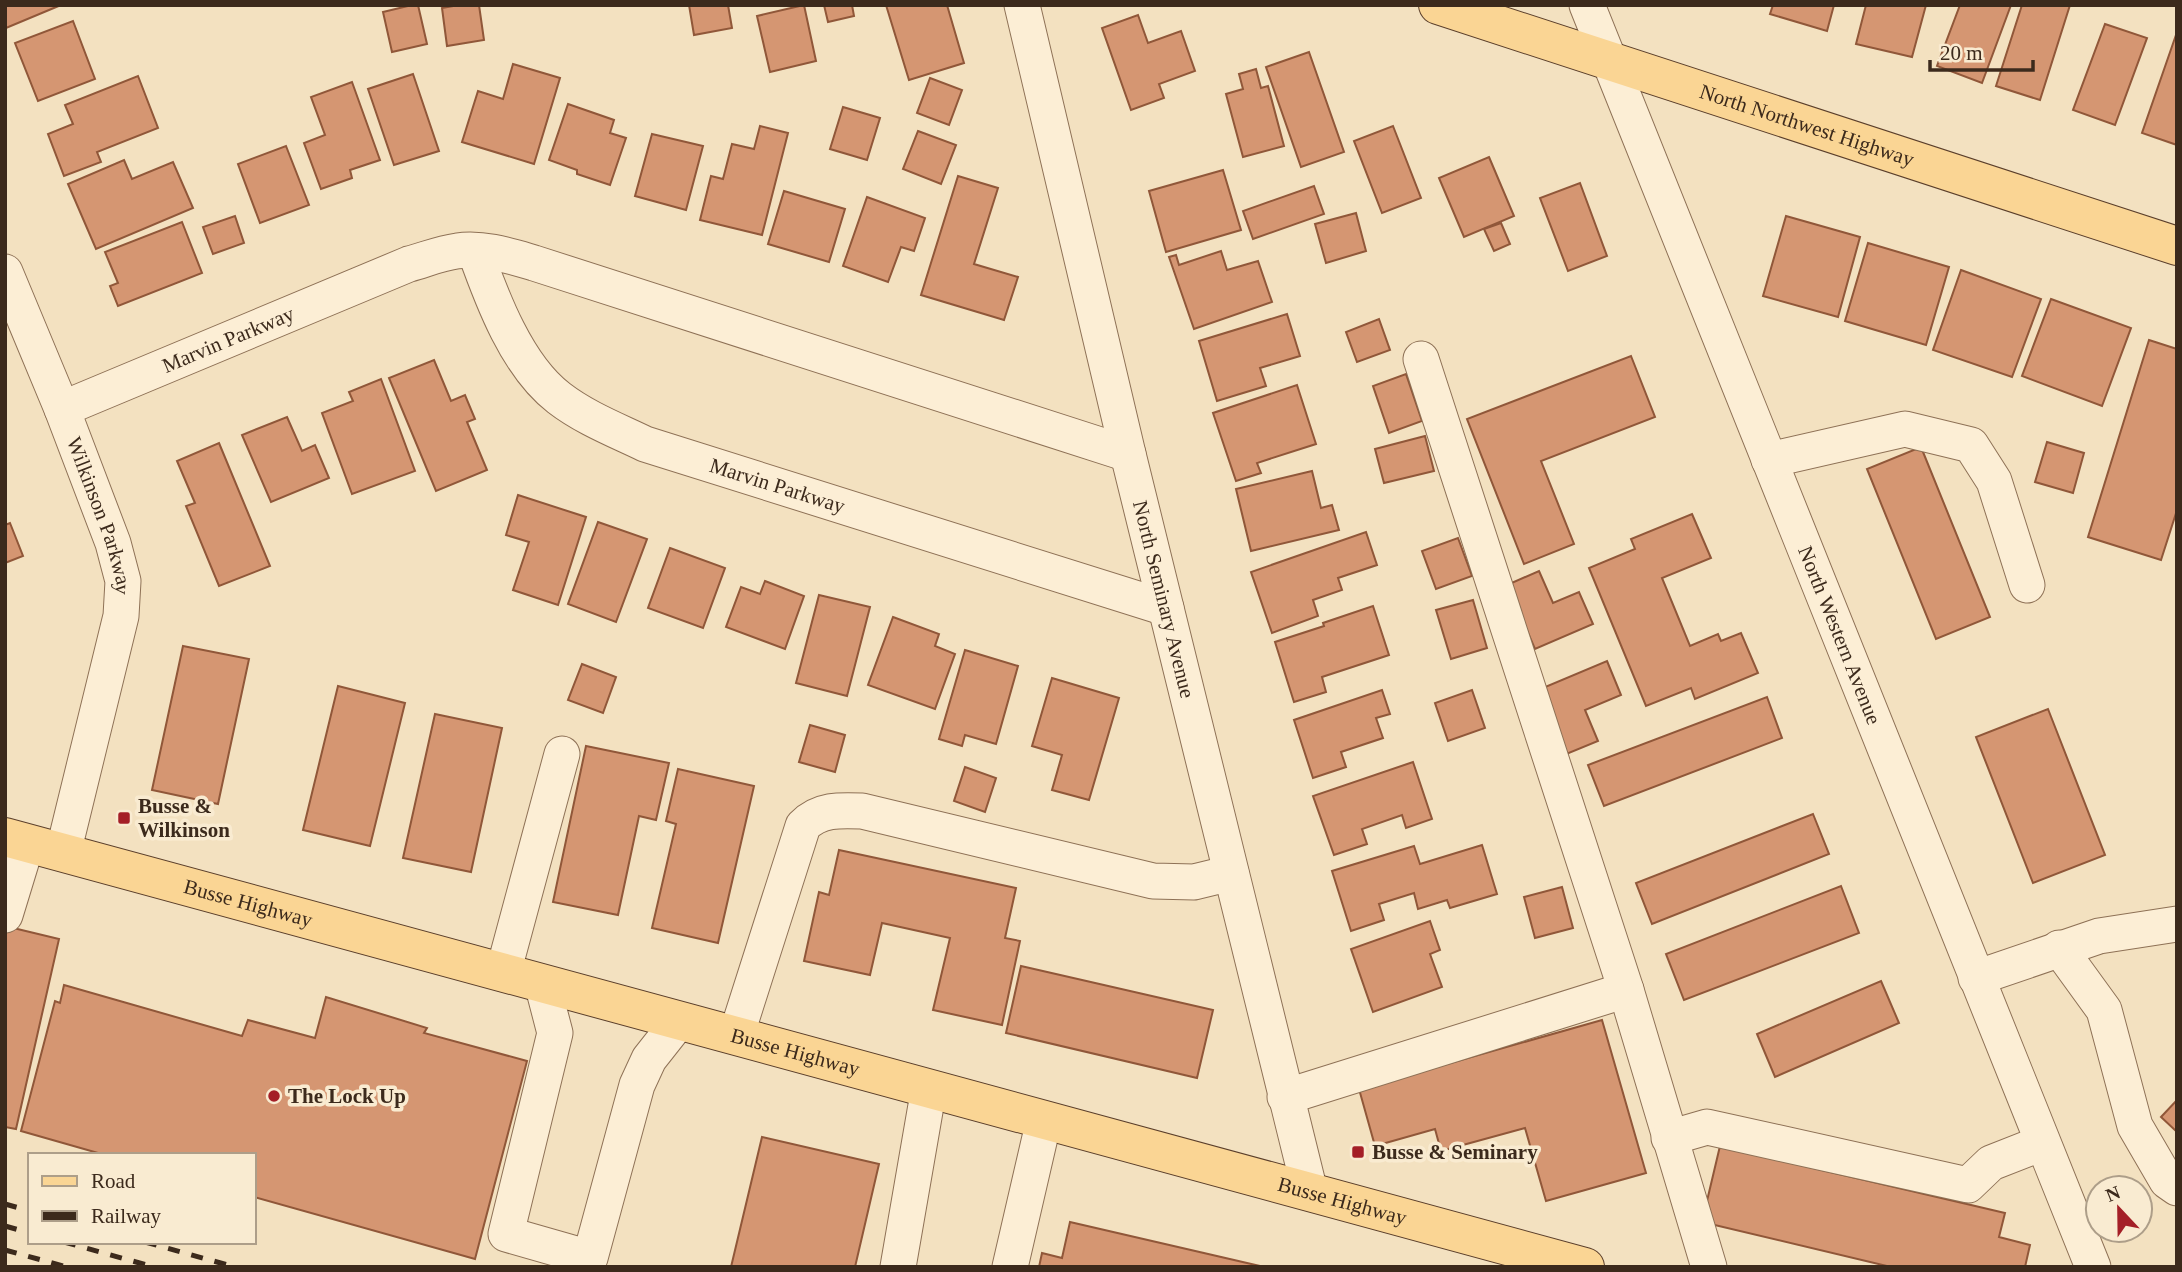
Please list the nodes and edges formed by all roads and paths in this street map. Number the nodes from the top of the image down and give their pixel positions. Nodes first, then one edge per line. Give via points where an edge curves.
1 (1022, 5) edge
2 (1438, 5) edge
3 (1587, 5) edge
4 (1609, 62) junction
5 (2177, 246) edge
6 (475, 251) junction
7 (5, 272) edge
8 (1421, 359) dead end
9 (62, 409) junction
10 (1128, 454) junction
11 (1769, 460) junction
12 (2027, 585) dead end
13 (1166, 608) junction
14 (562, 754) dead end
15 (16, 840) edge
16 (63, 853) junction
17 (1231, 873) junction
18 (5, 915) edge
19 (2177, 924) edge
20 (2059, 948) junction
21 (503, 973) junction
22 (1976, 978) junction
23 (542, 983) junction
24 (1626, 990) junction
25 (679, 1021) junction
26 (736, 1036) junction
27 (929, 1088) junction
28 (1285, 1097) junction
29 (1044, 1120) junction
30 (1669, 1138) junction
31 (2042, 1143) junction
32 (2177, 1188) edge
33 (1310, 1192) junction
34 (898, 1267) edge
35 (1010, 1267) edge
36 (1585, 1267) edge
37 (1709, 1267) edge
38 (2093, 1267) edge

1 - 10 street, North Seminary Avenue
2 - 4 main road, North Northwest Highway
3 - 4 street, North Western Avenue
4 - 5 main road, North Northwest Highway
4 - 11 street, North Western Avenue
6 - 9 street, Marvin Parkway via 408,264
6 - 10 street, Marvin Parkway via 534,263
6 - 13 street, Marvin Parkway via 508,334 558,398 590,418 645,444
7 - 9 street, Wilkinson Parkway
8 - 24 street
9 - 16 street, Wilkinson Parkway via 113,543 122,581 121,616
10 - 13 street, North Seminary Avenue
11 - 12 street via 1905,429 1971,445 1994,481
11 - 22 street, North Western Avenue
13 - 17 street, North Seminary Avenue
14 - 21 street
15 - 16 main road, Busse Highway
15 - 18 street
16 - 21 main road, Busse Highway
17 - 26 street via 1194,882 1153,881 862,811 820,814 803,826
17 - 28 street, North Seminary Avenue
19 - 20 street via 2099,936
20 - 22 street
20 - 32 street via 2104,1010 2135,1126 2167,1181
21 - 23 main road, Busse Highway
22 - 31 street, North Western Avenue
23 - 25 main road, Busse Highway
23 - 25 street via 555,1034 506,1234 590,1258 637,1085 649,1059
24 - 28 street
24 - 30 street
25 - 26 main road, Busse Highway
26 - 27 main road, Busse Highway
27 - 29 main road, Busse Highway
27 - 34 street
28 - 33 street, North Seminary Avenue
29 - 33 main road, Busse Highway
29 - 35 street
30 - 31 street via 1707,1127 1968,1185 1991,1163
30 - 37 street
31 - 38 street, North Western Avenue
33 - 36 main road, Busse Highway

